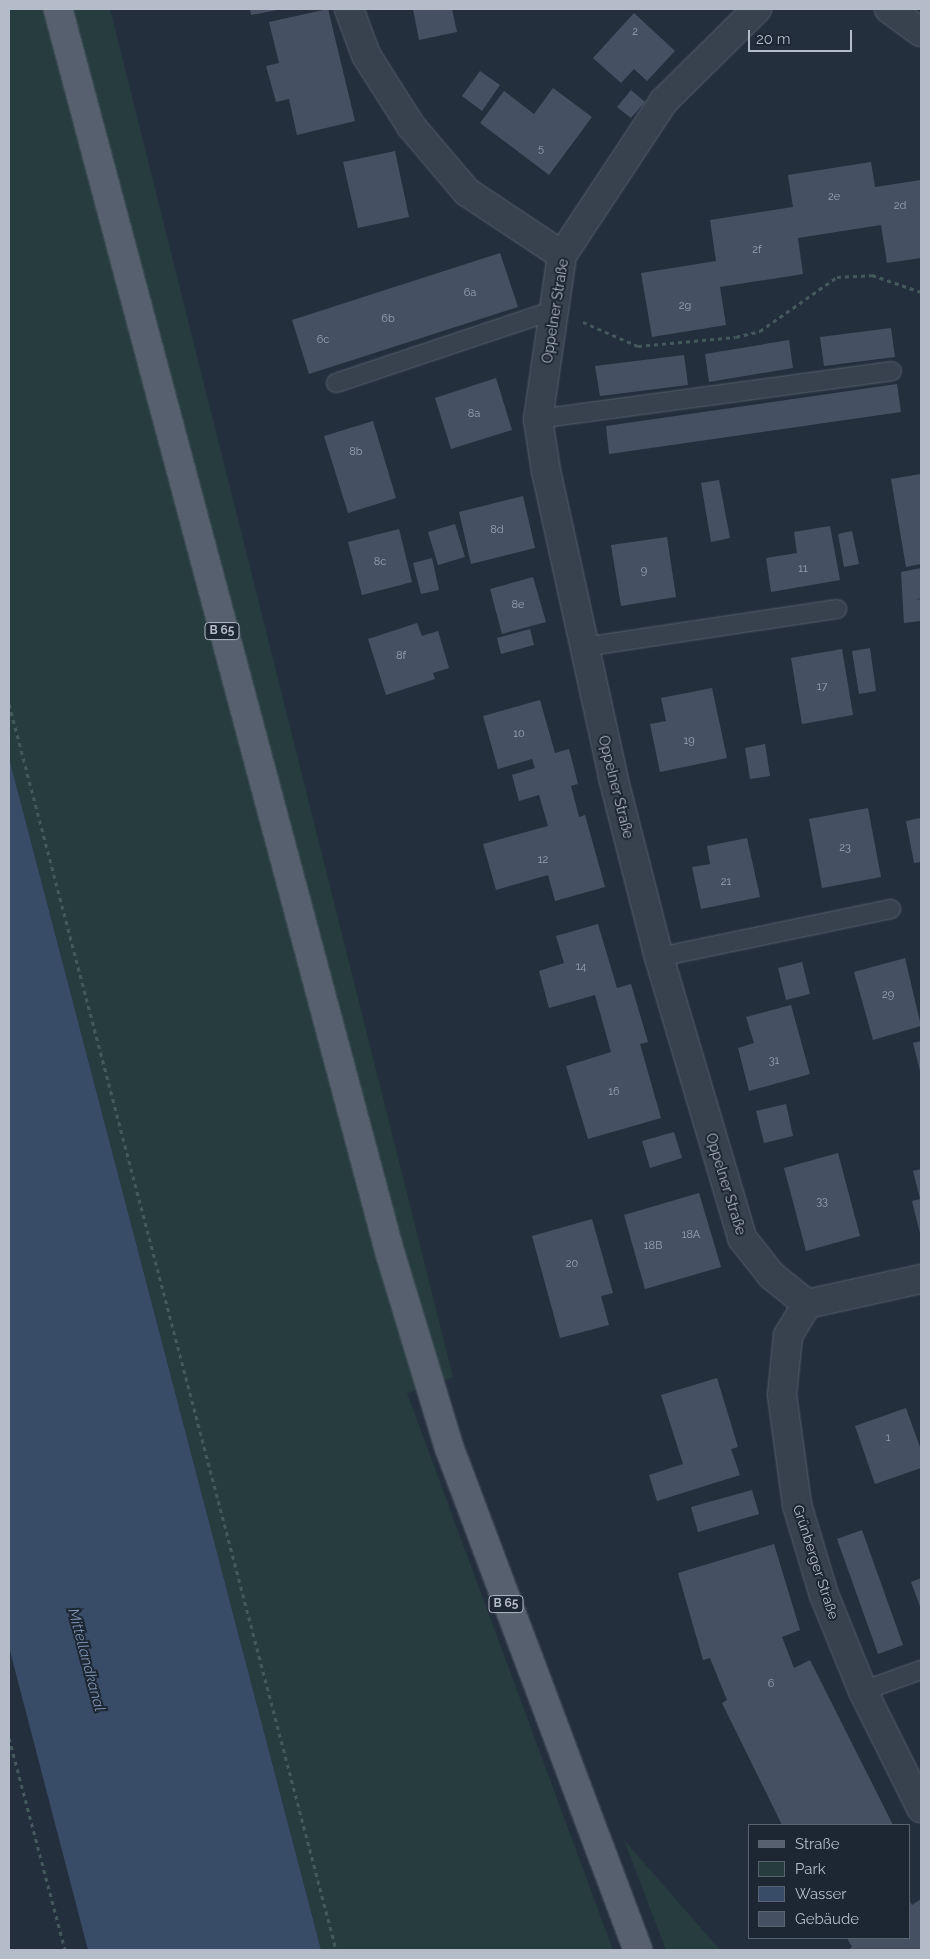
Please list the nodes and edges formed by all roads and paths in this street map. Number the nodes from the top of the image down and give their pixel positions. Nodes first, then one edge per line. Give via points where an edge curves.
1 (58, 9) edge
2 (349, 9) edge
3 (757, 9) edge
4 (889, 9) edge
5 (921, 32) edge
6 (562, 255) junction
7 (921, 292) edge
8 (554, 310) junction
9 (892, 371) dead end
10 (336, 383) dead end
11 (538, 419) junction
12 (837, 610) dead end
13 (583, 647) junction
14 (9, 704) edge
15 (891, 909) dead end
16 (659, 957) junction
17 (921, 1279) edge
18 (807, 1304) junction
19 (921, 1670) edge
20 (863, 1691) junction
21 (9, 1738) edge
22 (921, 1808) edge
23 (65, 1950) edge
24 (336, 1950) edge
25 (638, 1950) edge

1 - 25 main road, B 65 via 390,1253 449,1448
2 - 6 street via 366,55 411,126 468,192
3 - 6 street, Oppelner Straße via 664,101
4 - 5 street
6 - 8 street, Oppelner Straße
7 - 8 path via 872,275 837,277 760,331 736,337 638,346
8 - 10 lane
8 - 11 street, Oppelner Straße
9 - 11 lane
11 - 13 street, Oppelner Straße
12 - 13 lane
13 - 16 street, Oppelner Straße
14 - 24 path
15 - 16 lane
16 - 18 street, Oppelner Straße via 742,1238 772,1275
17 - 18 street
18 - 20 street, Grünberger Straße via 788,1336 782,1395 786,1440 797,1505 821,1586
19 - 20 lane
20 - 22 street, Grünberger Straße
21 - 23 path

